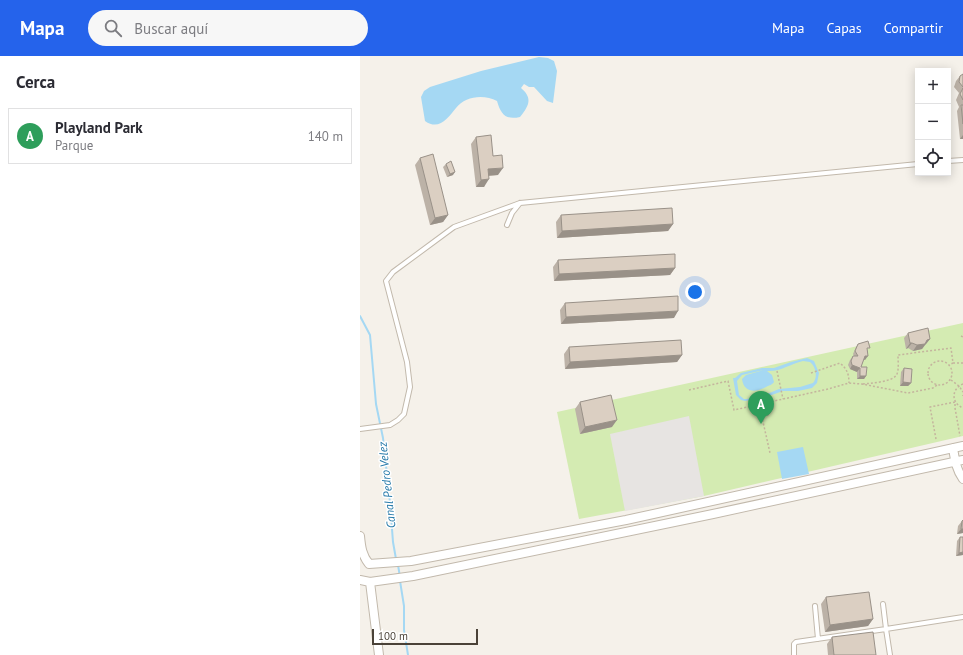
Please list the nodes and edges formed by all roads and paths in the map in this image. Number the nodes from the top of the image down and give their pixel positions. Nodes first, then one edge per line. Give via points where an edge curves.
1 (963, 160) edge
2 (951, 161) edge
3 (915, 164) edge
4 (520, 203) junction
5 (507, 225) dead end
6 (963, 363) edge
7 (954, 364) junction
8 (949, 366) junction
9 (776, 371) dead end
10 (811, 373) dead end
11 (950, 380) junction
12 (849, 383) junction
13 (862, 384) junction
14 (963, 384) edge
15 (937, 385) junction
16 (959, 386) junction
17 (689, 390) dead end
18 (963, 392) edge
19 (783, 399) junction
20 (955, 402) junction
21 (759, 404) junction
22 (963, 404) edge
23 (962, 408) edge
24 (360, 429) edge
25 (960, 436) dead end
26 (936, 439) dead end
27 (963, 446) edge
28 (953, 448) junction
29 (770, 453) dead end
30 (959, 460) edge
31 (961, 474) edge
32 (360, 536) edge
33 (518, 540) junction
34 (498, 544) junction
35 (519, 554) junction
36 (499, 558) junction
37 (360, 580) edge
38 (370, 582) junction
39 (883, 604) dead end
40 (815, 606) dead end
41 (963, 617) edge
42 (886, 629) junction
43 (818, 639) junction
44 (379, 655) edge
45 (794, 655) edge
46 (890, 655) edge

1 - 2 lane
3 - 4 lane
4 - 5 lane
4 - 24 lane via 454,227 393,272 386,281 407,362 410,387 404,414 390,425
6 - 7 path
7 - 8 path
7 - 13 path via 950,348 898,355 896,377
8 - 11 path via 952,372
8 - 15 path via 939,361 930,367 929,378
9 - 19 path
10 - 12 path via 840,363 849,374
11 - 15 path via 945,385
11 - 16 path
12 - 13 path
12 - 19 path
13 - 15 path via 908,393
14 - 16 path
16 - 18 path
16 - 20 path via 954,392
17 - 21 path via 728,382 734,410
19 - 21 path
20 - 23 path
20 - 25 path
20 - 26 path via 930,407
21 - 29 path
22 - 23 path
27 - 28 street
28 - 30 street
28 - 33 street via 626,520
30 - 31 street
30 - 35 street
32 - 34 street via 361,549 369,564 411,561
33 - 34 street
33 - 35 street via 516,548
34 - 36 street via 502,548
35 - 36 street
36 - 38 street
37 - 38 street
38 - 44 street
39 - 42 lane
40 - 43 lane
41 - 42 lane
42 - 43 lane
42 - 46 lane
43 - 45 lane via 796,642

